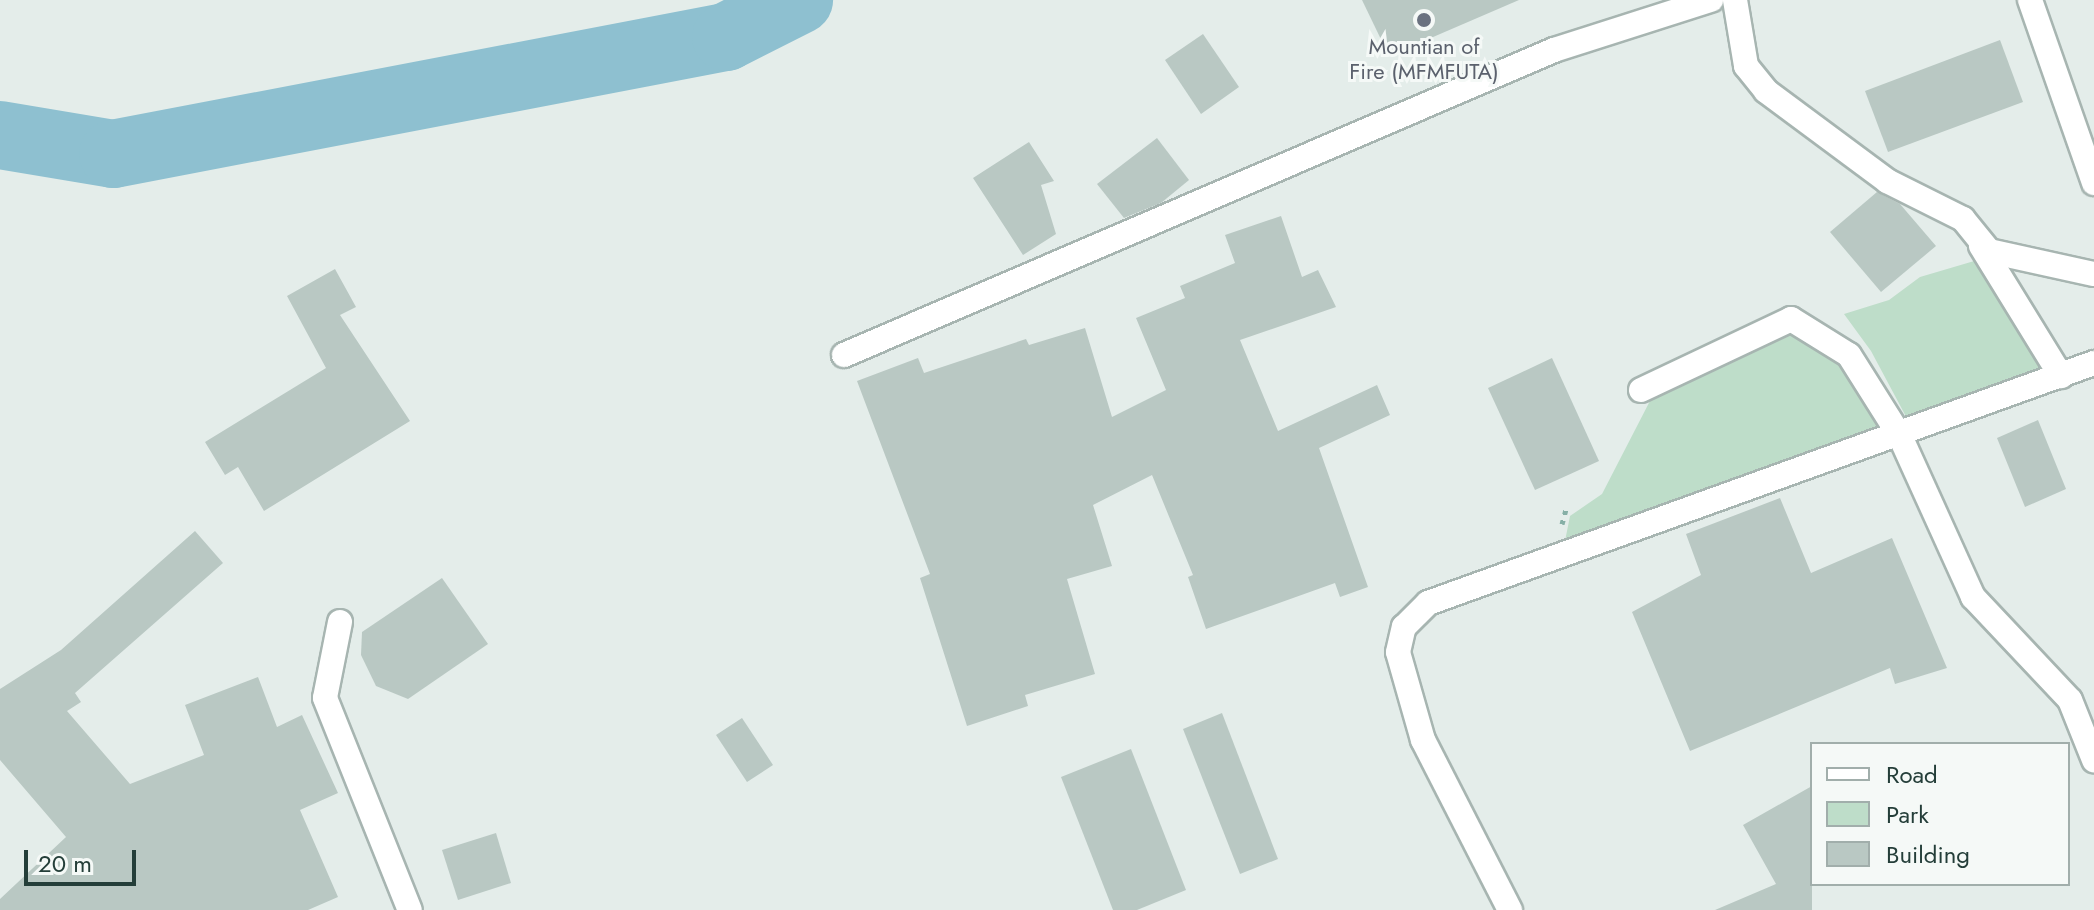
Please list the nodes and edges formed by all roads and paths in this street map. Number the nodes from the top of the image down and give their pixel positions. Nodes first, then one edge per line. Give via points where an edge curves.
1 (1711, 0) edge
2 (1735, 0) edge
3 (2030, 0) edge
4 (2094, 183) edge
5 (1963, 219) junction
6 (1989, 251) junction
7 (2094, 274) edge
8 (844, 355) dead end
9 (2094, 363) edge
10 (2061, 376) junction
11 (1641, 390) dead end
12 (1900, 436) junction
13 (340, 622) dead end
14 (2094, 760) edge
15 (410, 910) edge
16 (1510, 910) edge

1 - 8 street via 1554,50
2 - 5 street via 1746,66 1766,91 1887,181
3 - 4 street
5 - 6 street
5 - 6 street via 1906,192
6 - 7 street
6 - 10 street
9 - 10 street
10 - 12 street
11 - 12 street via 1791,319 1849,355
12 - 14 street via 1973,597 2070,700
12 - 16 street via 1428,603 1404,627 1398,652 1423,740
13 - 15 street via 325,698

